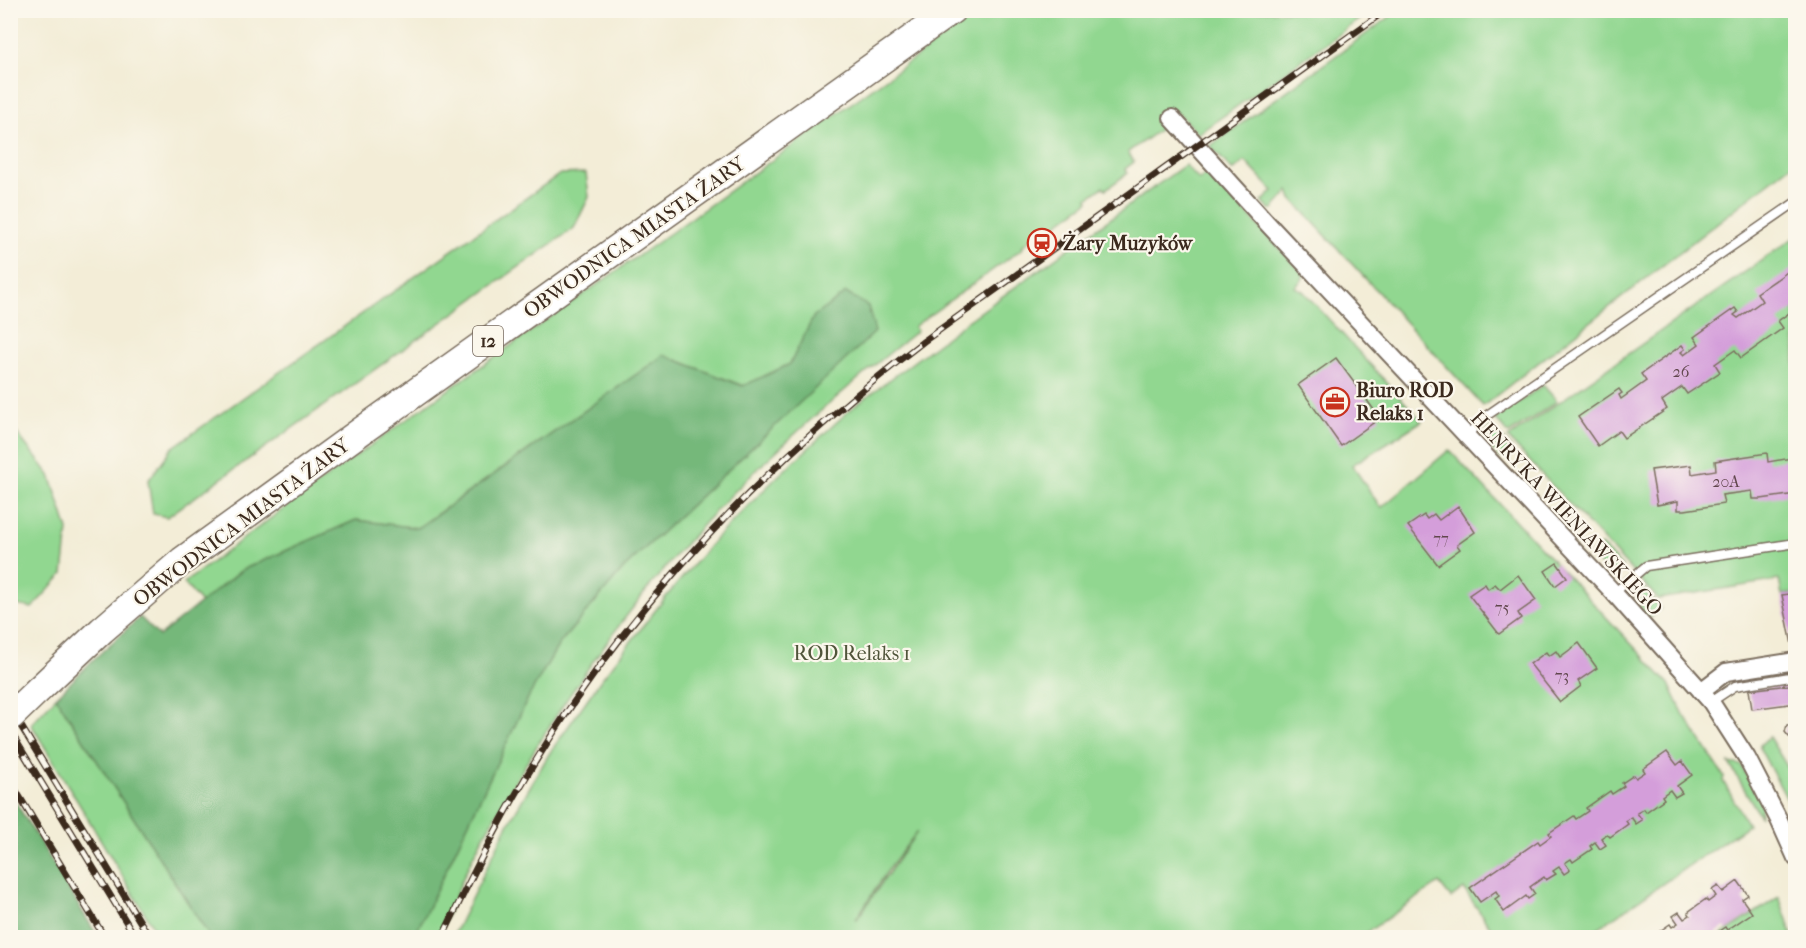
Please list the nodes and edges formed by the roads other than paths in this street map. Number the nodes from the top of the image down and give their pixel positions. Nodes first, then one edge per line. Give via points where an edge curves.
1 (952, 10) edge
2 (1172, 118) dead end
3 (1796, 202) edge
4 (1467, 435) junction
5 (1796, 543) edge
6 (1614, 593) junction
7 (1796, 661) edge
8 (1796, 676) edge
9 (1706, 696) junction
10 (10, 717) edge
11 (1796, 858) edge

1 - 10 main road, OBWODNICA MIASTA ŻARY / 12, bridge via 182,561
2 - 4 street, HENRYKA WIENIAWSKIEGO
3 - 4 lane via 1486,416
4 - 6 street, HENRYKA WIENIAWSKIEGO
5 - 6 lane via 1646,566
6 - 9 street, HENRYKA WIENIAWSKIEGO
7 - 9 street via 1726,672
8 - 9 lane via 1735,686
9 - 11 street, HENRYKA WIENIAWSKIEGO via 1747,758

